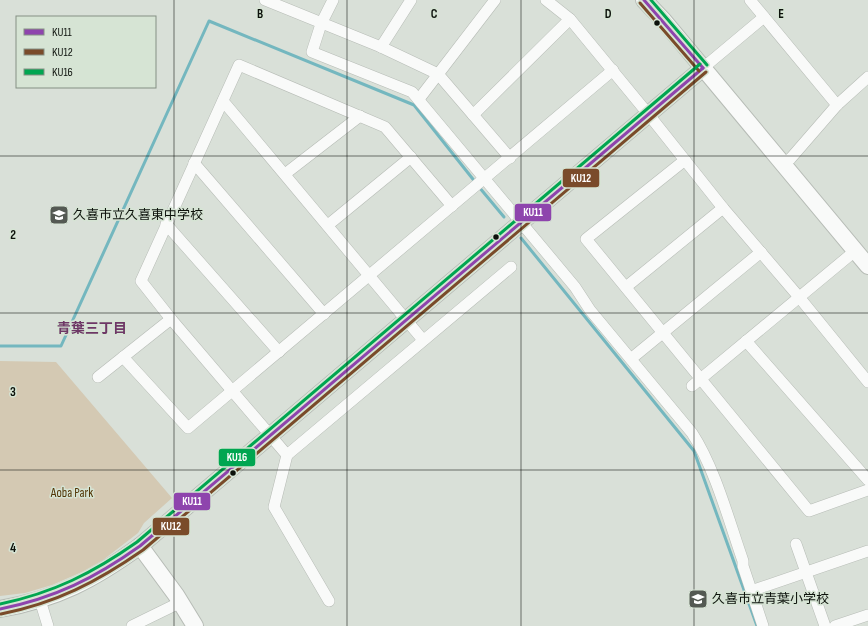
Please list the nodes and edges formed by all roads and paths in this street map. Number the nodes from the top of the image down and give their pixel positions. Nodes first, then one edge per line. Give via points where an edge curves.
1 (265, 0) edge
2 (333, 0) edge
3 (411, 0) edge
4 (496, 0) edge
5 (546, 0) edge
6 (644, 0) edge
7 (750, 0) edge
8 (764, 17) junction
9 (570, 19) junction
10 (321, 24) junction
11 (381, 47) junction
12 (703, 68) junction
13 (613, 70) junction
14 (438, 74) junction
15 (868, 77) edge
16 (419, 99) junction
17 (223, 101) junction
18 (837, 105) junction
19 (473, 115) junction
20 (649, 115) junction
21 (360, 116) junction
22 (411, 157) junction
23 (510, 158) junction
24 (685, 160) junction
25 (194, 163) junction
26 (784, 164) junction
27 (285, 174) junction
28 (484, 180) junction
29 (452, 206) junction
30 (722, 208) junction
31 (521, 223) junction
32 (166, 224) junction
33 (328, 225) junction
34 (856, 251) junction
35 (760, 252) junction
36 (868, 266) edge
37 (511, 267) dead end
38 (369, 275) junction
39 (626, 287) junction
40 (799, 297) junction
41 (324, 314) junction
42 (171, 319) junction
43 (406, 320) junction
44 (664, 333) junction
45 (423, 340) junction
46 (746, 341) junction
47 (279, 352) junction
48 (124, 357) junction
49 (632, 358) junction
50 (98, 377) dead end
51 (696, 382) junction
52 (868, 382) edge
53 (233, 390) junction
54 (270, 435) junction
55 (287, 455) junction
56 (868, 480) edge
57 (868, 490) edge
58 (796, 544) dead end
59 (140, 546) junction
60 (868, 551) edge
61 (806, 572) junction
62 (751, 591) junction
63 (40, 600) junction
64 (329, 601) dead end
65 (181, 602) junction
66 (0, 609) edge
67 (868, 615) edge
68 (48, 626) edge
69 (132, 626) edge
70 (195, 626) edge
71 (763, 626) edge
72 (825, 626) edge
73 (835, 626) edge

1 - 10 street
2 - 10 street
3 - 11 street
4 - 14 street
5 - 9 street
6 - 12 street
7 - 8 street
8 - 12 street
8 - 18 street
9 - 13 street
9 - 19 street
10 - 11 street
10 - 16 street via 312,52 412,92
11 - 14 street
12 - 20 street
12 - 26 street
13 - 20 street
13 - 23 street
14 - 16 street
14 - 19 street
15 - 18 street
16 - 28 street
17 - 21 street via 239,65
17 - 25 street
17 - 27 street
18 - 26 street
19 - 23 street
20 - 24 street
20 - 31 street
21 - 22 street via 385,127
21 - 27 street
22 - 29 street
22 - 33 street
23 - 28 street
24 - 30 street
24 - 39 street via 586,239
25 - 32 street
25 - 41 street
26 - 34 street
27 - 33 street
28 - 29 street
28 - 31 street
29 - 38 street
30 - 35 street
30 - 39 street
31 - 43 street
31 - 49 street
32 - 42 street via 141,281
32 - 47 street
33 - 38 street
34 - 36 street
34 - 40 street
35 - 40 street
35 - 44 street
37 - 45 street
38 - 41 street
38 - 43 street
39 - 44 street
40 - 46 street
40 - 52 street
41 - 47 street
42 - 48 street
42 - 53 street
43 - 45 street
43 - 54 street
44 - 49 street
44 - 51 street
45 - 55 street
46 - 51 street
46 - 56 street
47 - 53 street
48 - 50 street
48 - 53 street via 188,428
49 - 62 street via 701,445
51 - 57 street via 809,512
53 - 54 street
54 - 55 street
54 - 59 street
55 - 64 street via 274,507
58 - 61 street
59 - 63 street via 92,579
59 - 65 street
60 - 61 street
61 - 62 street
61 - 72 street
62 - 71 street
63 - 66 street
63 - 68 street
65 - 69 street
65 - 70 street
67 - 73 street

